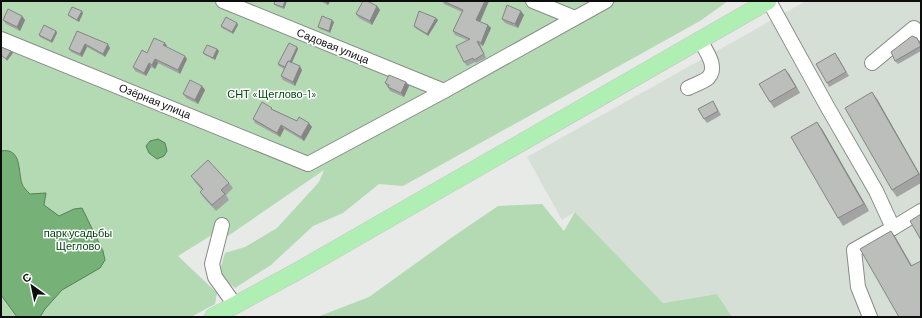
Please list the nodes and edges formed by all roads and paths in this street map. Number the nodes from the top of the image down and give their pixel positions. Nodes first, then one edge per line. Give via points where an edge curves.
1 (223, 1) edge
2 (533, 1) edge
3 (606, 1) edge
4 (768, 1) edge
5 (575, 18) junction
6 (921, 34) edge
7 (1, 39) edge
8 (700, 40) junction
9 (872, 63) dead end
10 (688, 88) dead end
11 (444, 91) junction
12 (921, 211) edge
13 (222, 225) dead end
14 (893, 228) junction
15 (235, 305) junction
16 (213, 317) edge
17 (870, 317) edge

1 - 11 street, Садовая улица
2 - 5 street
3 - 5 street
4 - 8 main road
4 - 14 street via 876,191
5 - 11 street
6 - 9 street via 914,28
7 - 11 street, Озёрная улица via 308,164
8 - 10 street via 712,63 712,72 708,78
8 - 15 main road
12 - 14 street
13 - 15 street via 212,264 215,278
14 - 17 street via 854,250 858,287
15 - 16 main road

